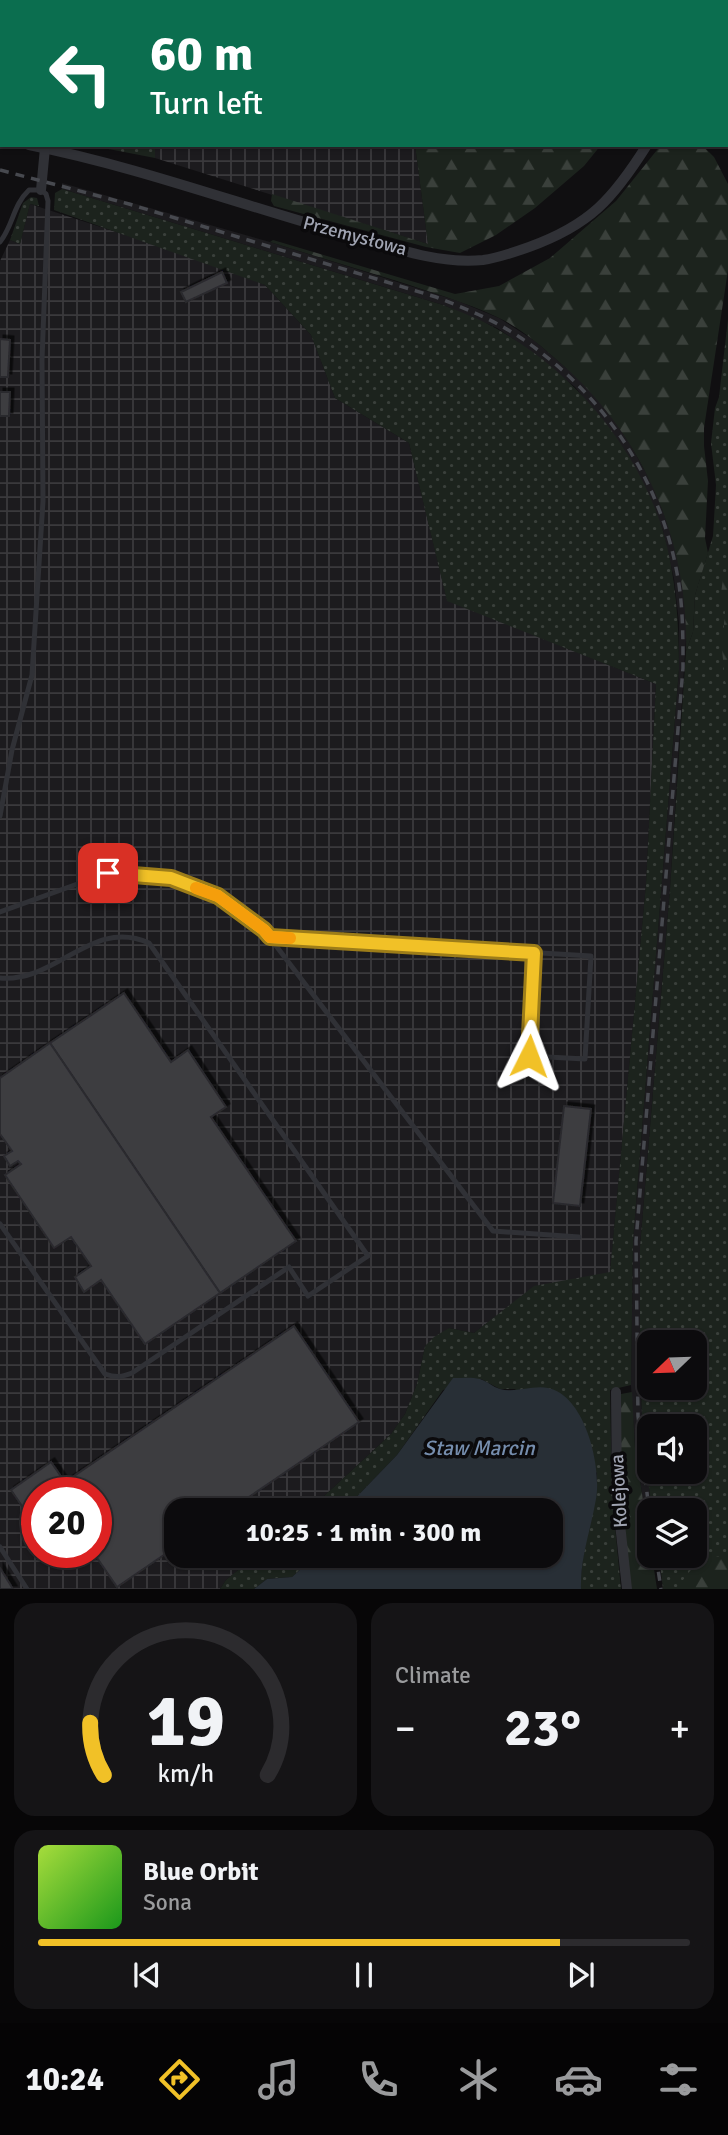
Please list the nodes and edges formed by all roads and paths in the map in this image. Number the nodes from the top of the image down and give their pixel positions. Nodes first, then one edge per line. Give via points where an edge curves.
1 (40, 147) edge
2 (646, 147) edge
3 (45, 148) junction
4 (41, 190) junction
5 (0, 243) edge
6 (0, 817) edge
7 (0, 912) edge
8 (270, 937) junction
9 (534, 953) junction
10 (0, 978) edge
11 (0, 1224) edge
12 (579, 1237) dead end
13 (616, 1392) dead end
14 (0, 1547) edge
15 (27, 1589) edge
16 (626, 1589) edge

1 - 3 street, Przemysłowa
2 - 3 street, Przemysłowa via 611,197 579,224 516,252 467,261 410,251
3 - 4 street
4 - 5 lane via 29,190 17,204
4 - 6 lane via 48,201 43,500 32,675
7 - 8 lane via 108,873 171,878 218,896
8 - 9 lane
8 - 12 lane via 494,1231
9 - 9 lane via 529,1056 585,1059 591,956
10 - 11 lane via 37,973 113,936 137,937 149,943 368,1255 309,1296 289,1267 132,1373 112,1377 105,1374
13 - 16 street, Kolejowa via 616,1480
14 - 15 lane

